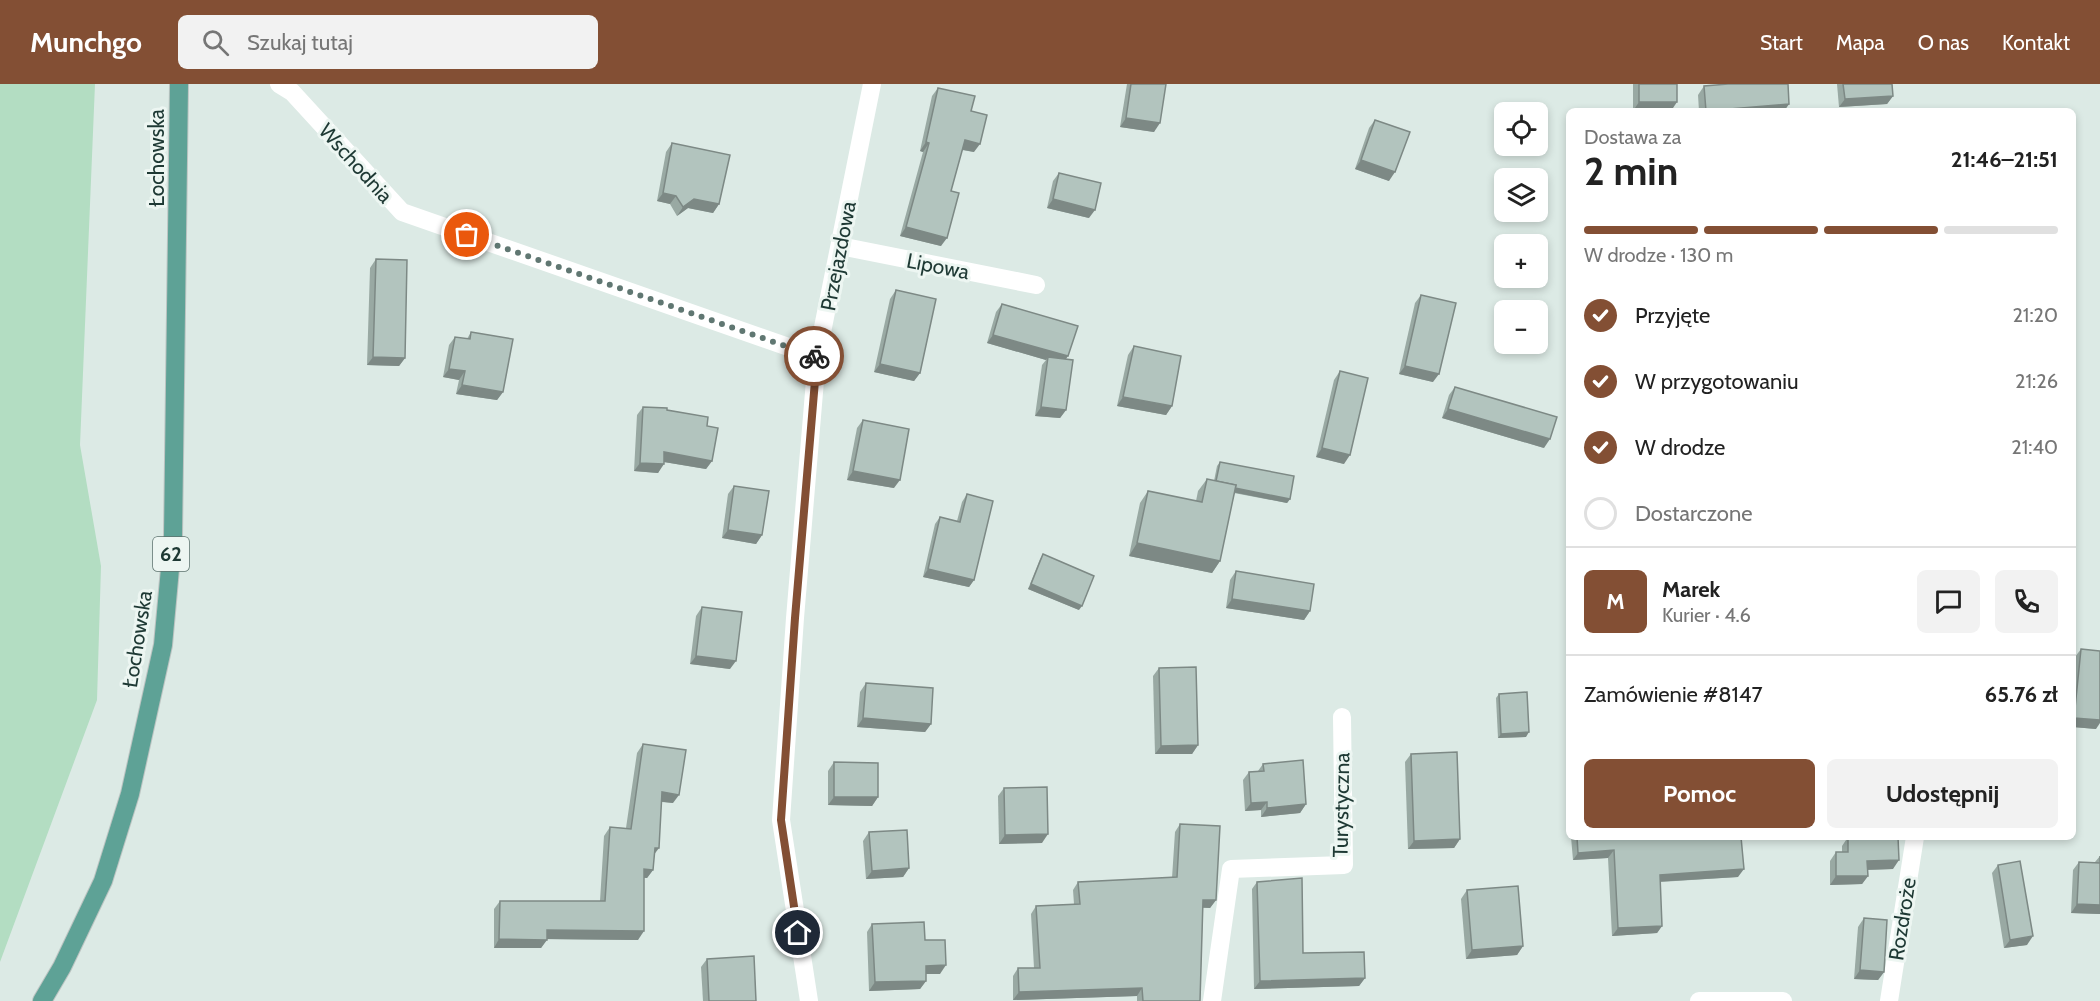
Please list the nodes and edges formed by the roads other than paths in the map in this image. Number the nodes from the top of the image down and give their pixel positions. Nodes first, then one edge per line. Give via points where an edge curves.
1 (178, 84) edge
2 (279, 84) edge
3 (872, 84) edge
4 (840, 246) junction
5 (1036, 285) dead end
6 (817, 357) junction
7 (1342, 717) dead end
8 (1915, 840) edge
9 (42, 1001) edge
10 (809, 1001) edge
11 (1212, 1001) edge
12 (1699, 1001) edge
13 (1748, 1001) edge
14 (1783, 1001) edge
15 (1889, 1001) edge

1 - 9 main road, Łochowska / 62 via 173,536 163,645 130,794 103,881
2 - 6 street, Wschodnia via 292,92 402,212
3 - 4 street, Przejazdowa
4 - 5 street, Lipowa
4 - 6 street, Przejazdowa
6 - 10 street, Przejazdowa via 781,820
7 - 11 street, Turystyczna via 1344,865 1231,869
8 - 15 street, Rozdroże
12 - 13 street
13 - 14 street

